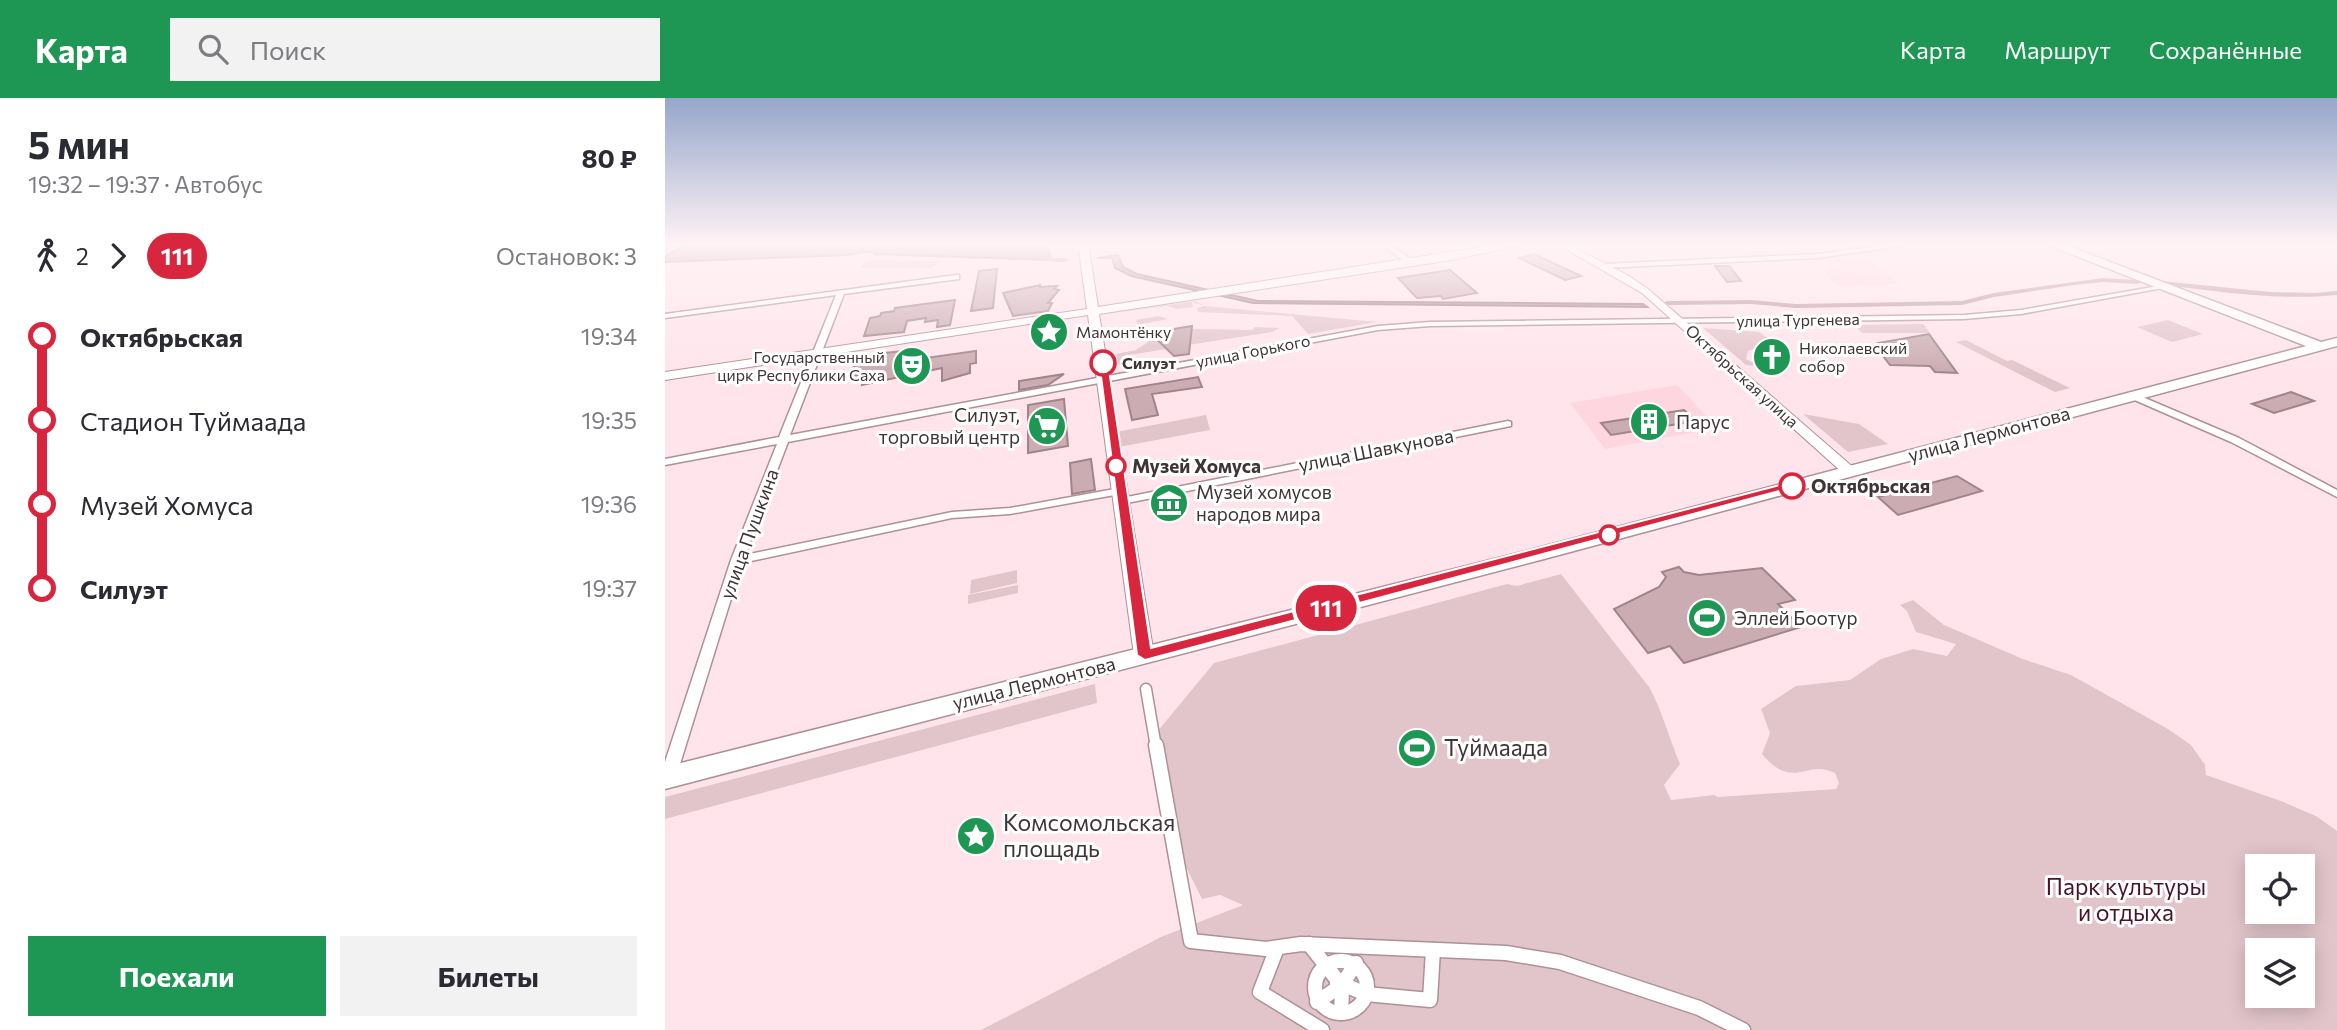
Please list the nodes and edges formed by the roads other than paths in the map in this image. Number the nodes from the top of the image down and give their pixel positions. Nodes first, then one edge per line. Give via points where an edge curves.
1 (891, 286) edge
2 (1089, 286) edge
3 (1252, 286) edge
4 (1639, 286) edge
5 (2164, 287) joint
6 (840, 294) junction
7 (1093, 311) junction
8 (665, 316) edge
9 (1682, 321) junction
10 (2337, 342) edge
11 (2320, 346) junction
12 (2337, 352) edge
13 (815, 354) junction
14 (665, 376) edge
15 (1105, 379) junction
16 (2133, 396) junction
17 (1508, 424) dead end
18 (785, 440) junction
19 (665, 462) edge
20 (1849, 471) junction
21 (2337, 494) edge
22 (1121, 496) junction
23 (737, 560) junction
24 (1145, 655) junction
25 (1146, 688) dead end
26 (666, 778) edge
27 (1309, 944) junction
28 (1277, 948) junction
29 (1433, 950) junction
30 (1356, 963) junction
31 (1326, 967) junction
32 (1341, 985) junction
33 (1366, 994) junction
34 (1317, 1002) junction
35 (1341, 1013) junction
36 (1322, 1030) edge
37 (1743, 1030) edge

1 - 6 street
2 - 7 main road
3 - 7 main road
4 - 9 street, Октябрьская улица
5 - 9 street, улица Тургенева via 1989,316
5 - 11 main road
6 - 8 street
6 - 13 street, улица Пушкина
7 - 13 main road
7 - 15 main road
9 - 15 street, улица Горького via 1378,328
9 - 20 street, Октябрьская улица
10 - 11 main road, улица Лермонтова
11 - 12 main road
11 - 16 main road, улица Лермонтова
13 - 14 main road
13 - 18 street, улица Пушкина
15 - 18 street, улица Горького
15 - 22 main road
16 - 20 main road, улица Лермонтова
16 - 21 street via 2235,440
17 - 22 street, улица Шавкунова
18 - 19 street, улица Горького
18 - 23 street, улица Пушкина
20 - 24 main road, улица Лермонтова
22 - 23 street, улица Шавкунова via 952,515
22 - 24 main road
23 - 26 street, улица Пушкина
24 - 26 main road, улица Лермонтова
25 - 28 street via 1191,941
27 - 28 street
27 - 29 street
27 - 31 street
28 - 36 street via 1259,992
29 - 33 street via 1430,1000
29 - 37 street via 1506,953 1560,962 1699,1009
30 - 31 street via 1342,960
30 - 32 street
30 - 33 street via 1366,974
31 - 32 street
31 - 34 street via 1315,983
32 - 33 street
32 - 34 street
32 - 35 street
33 - 35 street via 1355,1007
34 - 35 street via 1329,1012

